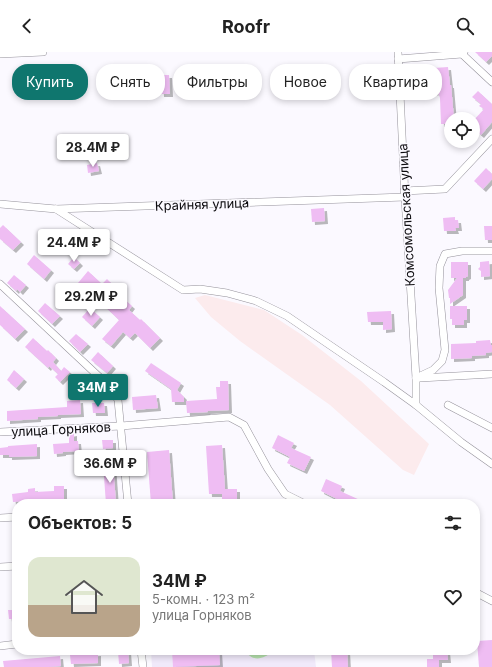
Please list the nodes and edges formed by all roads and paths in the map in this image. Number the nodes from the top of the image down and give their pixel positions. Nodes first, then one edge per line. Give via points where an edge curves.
1 (44, 52) edge
2 (463, 53) edge
3 (0, 54) edge
4 (398, 55) edge
5 (492, 82) edge
6 (492, 139) edge
7 (405, 194) junction
8 (0, 204) edge
9 (56, 209) junction
10 (492, 251) edge
11 (0, 284) edge
12 (492, 374) edge
13 (416, 378) junction
14 (416, 405) junction
15 (448, 405) dead end
16 (121, 426) junction
17 (492, 428) edge
18 (0, 432) edge
19 (492, 464) edge
20 (128, 499) edge
21 (295, 499) edge
22 (12, 517) edge
23 (0, 518) edge
24 (12, 566) edge
25 (0, 567) edge
26 (480, 595) edge
27 (492, 601) edge
28 (12, 645) edge
29 (0, 646) edge
30 (142, 655) edge
31 (143, 667) edge

1 - 3 street
2 - 4 street
2 - 5 street
4 - 7 street, Комсомольская улица
6 - 7 street, Крайняя улица via 445,189
7 - 9 street, Крайняя улица
7 - 13 street, Комсомольская улица
8 - 9 street, Крайняя улица
9 - 14 street via 183,290 200,289 256,300 287,316
10 - 13 street via 445,254 440,266 439,288 445,350 442,361 433,370
11 - 16 street via 110,387 118,400
12 - 13 street
13 - 14 street, Комсомольская улица
14 - 19 street
15 - 17 street
16 - 18 street, улица Горняков
16 - 20 street
16 - 21 street, улица Горняков via 229,417 244,425 285,494
22 - 23 street
24 - 25 street
26 - 27 street
28 - 29 street
30 - 31 street

